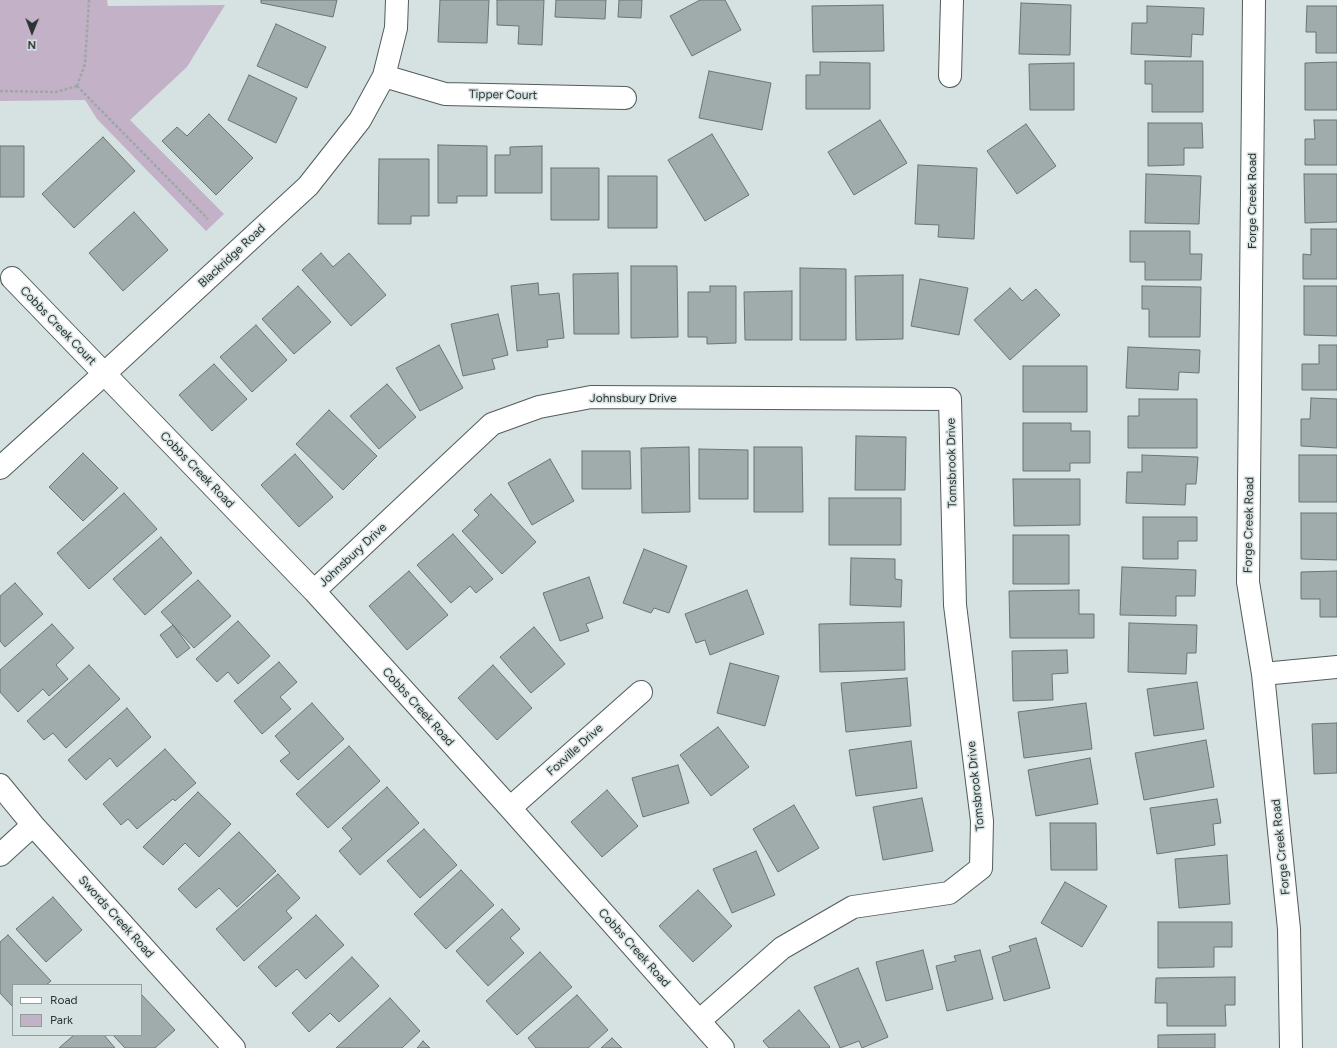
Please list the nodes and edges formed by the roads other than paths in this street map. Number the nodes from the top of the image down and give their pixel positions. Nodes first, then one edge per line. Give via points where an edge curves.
1 (397, 0) edge
2 (952, 0) edge
3 (1254, 0) edge
4 (384, 76) junction
5 (950, 76) dead end
6 (625, 98) dead end
7 (12, 278) dead end
8 (104, 374) junction
9 (950, 399) joint
10 (0, 468) edge
11 (314, 591) junction
12 (1337, 666) edge
13 (1263, 674) junction
14 (641, 692) dead end
15 (0, 784) edge
16 (510, 808) junction
17 (33, 825) junction
18 (0, 855) edge
19 (699, 1021) junction
20 (229, 1046) edge
21 (723, 1048) edge
22 (1291, 1048) edge

1 - 4 street, Blackridge Road via 396,28
2 - 5 street
3 - 13 street, Forge Creek Road via 1248,582
4 - 6 street, Tipper Court via 445,94
4 - 8 street, Blackridge Road via 360,120 308,186
7 - 8 street, Cobbs Creek Court
8 - 10 street, Blackridge Road
8 - 11 street, Cobbs Creek Road
9 - 11 street, Johnsbury Drive via 591,397 539,407 492,424
9 - 19 street, Tomsbrook Drive via 955,605 982,821 981,868 949,894 853,907 782,948
11 - 16 street, Cobbs Creek Road
12 - 13 street
13 - 22 street, Forge Creek Road via 1289,929
14 - 16 street, Foxville Drive
15 - 17 street, Swords Creek Road
16 - 19 street, Cobbs Creek Road
17 - 18 street
17 - 20 street, Swords Creek Road
19 - 21 street, Cobbs Creek Road

